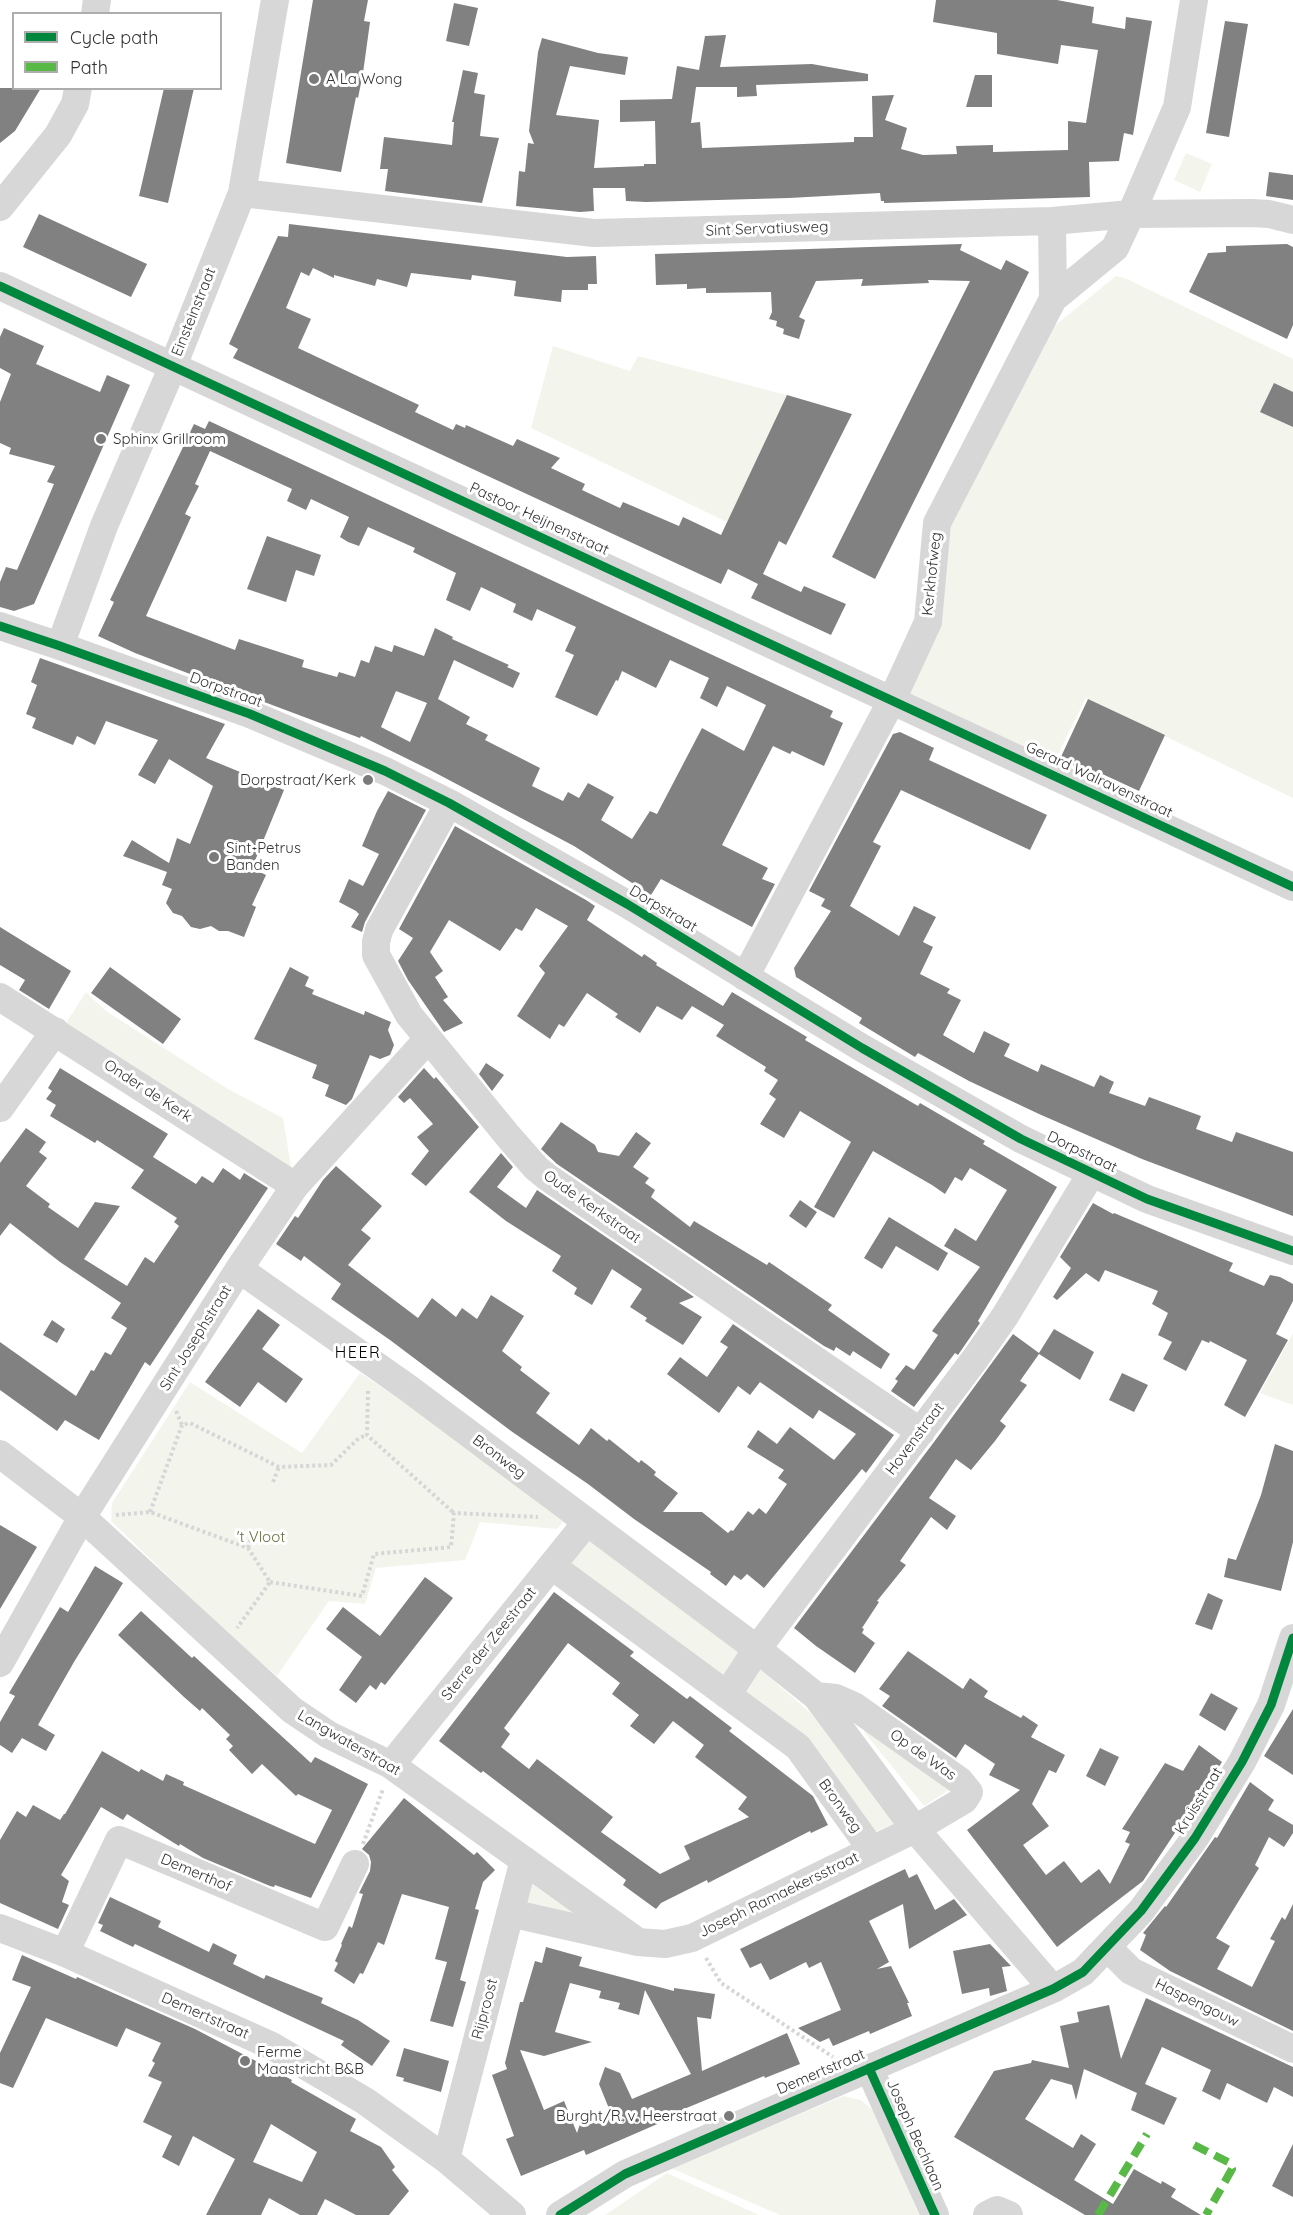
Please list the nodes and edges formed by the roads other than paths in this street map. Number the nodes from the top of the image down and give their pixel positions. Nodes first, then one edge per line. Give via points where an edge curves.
1 (275, 0) edge
2 (1194, 0) edge
3 (78, 90) edge
4 (242, 193) junction
5 (3, 199) edge
6 (1131, 214) junction
7 (1293, 220) edge
8 (1052, 221) junction
9 (0, 286) edge
10 (1053, 299) junction
11 (173, 366) junction
12 (0, 626) edge
13 (60, 646) junction
14 (891, 700) junction
15 (449, 803) junction
16 (1293, 887) edge
17 (745, 977) junction
18 (0, 997) edge
19 (55, 1031) junction
20 (428, 1039) junction
21 (0, 1108) edge
22 (1091, 1174) junction
23 (295, 1186) junction
24 (1293, 1251) edge
25 (239, 1269) junction
26 (921, 1432) junction
27 (0, 1454) edge
28 (576, 1515) junction
29 (82, 1517) junction
30 (552, 1566) junction
31 (1293, 1638) edge
32 (757, 1649) junction
33 (0, 1663) edge
34 (727, 1695) junction
35 (816, 1696) junction
36 (392, 1765) junction
37 (915, 1829) junction
38 (872, 1850) junction
39 (524, 1860) junction
40 (356, 1864) road end
41 (510, 1913) junction
42 (0, 1928) edge
43 (638, 1942) junction
44 (64, 1953) junction
45 (1101, 1954) junction
46 (1053, 1989) junction
47 (1293, 2049) edge
48 (862, 2070) junction
49 (446, 2159) junction
50 (512, 2215) edge
51 (560, 2215) edge
52 (935, 2215) edge
53 (987, 2215) edge
54 (1009, 2215) edge

1 - 4 street, Einsteinstraat
2 - 6 street, Kerkhofweg via 1177,107
3 - 5 street via 75,104 58,135
4 - 8 street, Sint Servatiusweg via 594,233
4 - 11 street, Einsteinstraat
6 - 7 street, Sint Servatiusweg via 1251,213
6 - 8 street, Sint Servatiusweg
6 - 10 street, Kerkhofweg via 1115,248
8 - 10 street, Kerkhofweg
9 - 11 street, Pastoor Heijnenstraat
10 - 14 street, Kerkhofweg via 937,523 928,622
11 - 13 street, Einsteinstraat via 104,526
11 - 14 street, Pastoor Heijnenstraat
12 - 13 street, Dorpstraat
13 - 15 street, Dorpstraat via 282,727
14 - 16 street, Gerard Walravenstraat
14 - 17 street, Kerkhofweg
15 - 17 street, Dorpstraat via 627,904
15 - 20 street, Oude Kerkstraat via 379,930 375,948 394,989
17 - 22 street, Dorpstraat via 953,1101
18 - 19 street, Onder de Kerk
19 - 21 street
19 - 23 street, Onder de Kerk
20 - 23 street, Sint Josephstraat
20 - 26 street, Oude Kerkstraat via 547,1177
22 - 24 street, Dorpstraat via 1156,1203
22 - 26 street, Hovenstraat via 1005,1316
23 - 25 street, Sint Josephstraat
25 - 28 street, Bronweg
25 - 29 street, Sint Josephstraat
26 - 32 street, Hovenstraat
27 - 29 street, Langwaterstraat
28 - 30 street, Sterre der Zeestraat
28 - 32 street, Bronweg
29 - 33 street, Sint Josephstraat
29 - 36 street, Langwaterstraat via 291,1710 329,1735
30 - 34 street, Bronweg
30 - 36 street, Sterre der Zeestraat
31 - 45 street, Kruisstraat via 1271,1705 1242,1762 1141,1911
32 - 34 street, Hovenstraat
32 - 35 street, Op de Was
34 - 38 street, Bronweg via 798,1747
35 - 37 street, Op de Was
35 - 37 street, Op de Was via 836,1698 854,1706 960,1781 969,1792 964,1800
36 - 39 street, Langwaterstraat
37 - 38 street, Joseph Ramaekersstraat
37 - 46 street, Op de Was
38 - 43 street, Joseph Ramaekersstraat via 692,1938 665,1944
39 - 41 street, Rijproost
39 - 43 street, Langwaterstraat
40 - 44 street, Demerthof via 325,1927 119,1840
41 - 43 street, Joseph Ramaekersstraat
41 - 49 street, Rijproost
42 - 44 street, Demertstraat
44 - 49 street, Demertstraat via 272,2046 365,2101
45 - 46 street, Demertstraat via 1083,1972
45 - 47 street, Haspengouw
46 - 48 street, Demertstraat
48 - 51 street, Demertstraat via 625,2174
48 - 52 street, Joseph Bechlaan
49 - 50 street, Demertstraat
53 - 54 street via 997,2210

